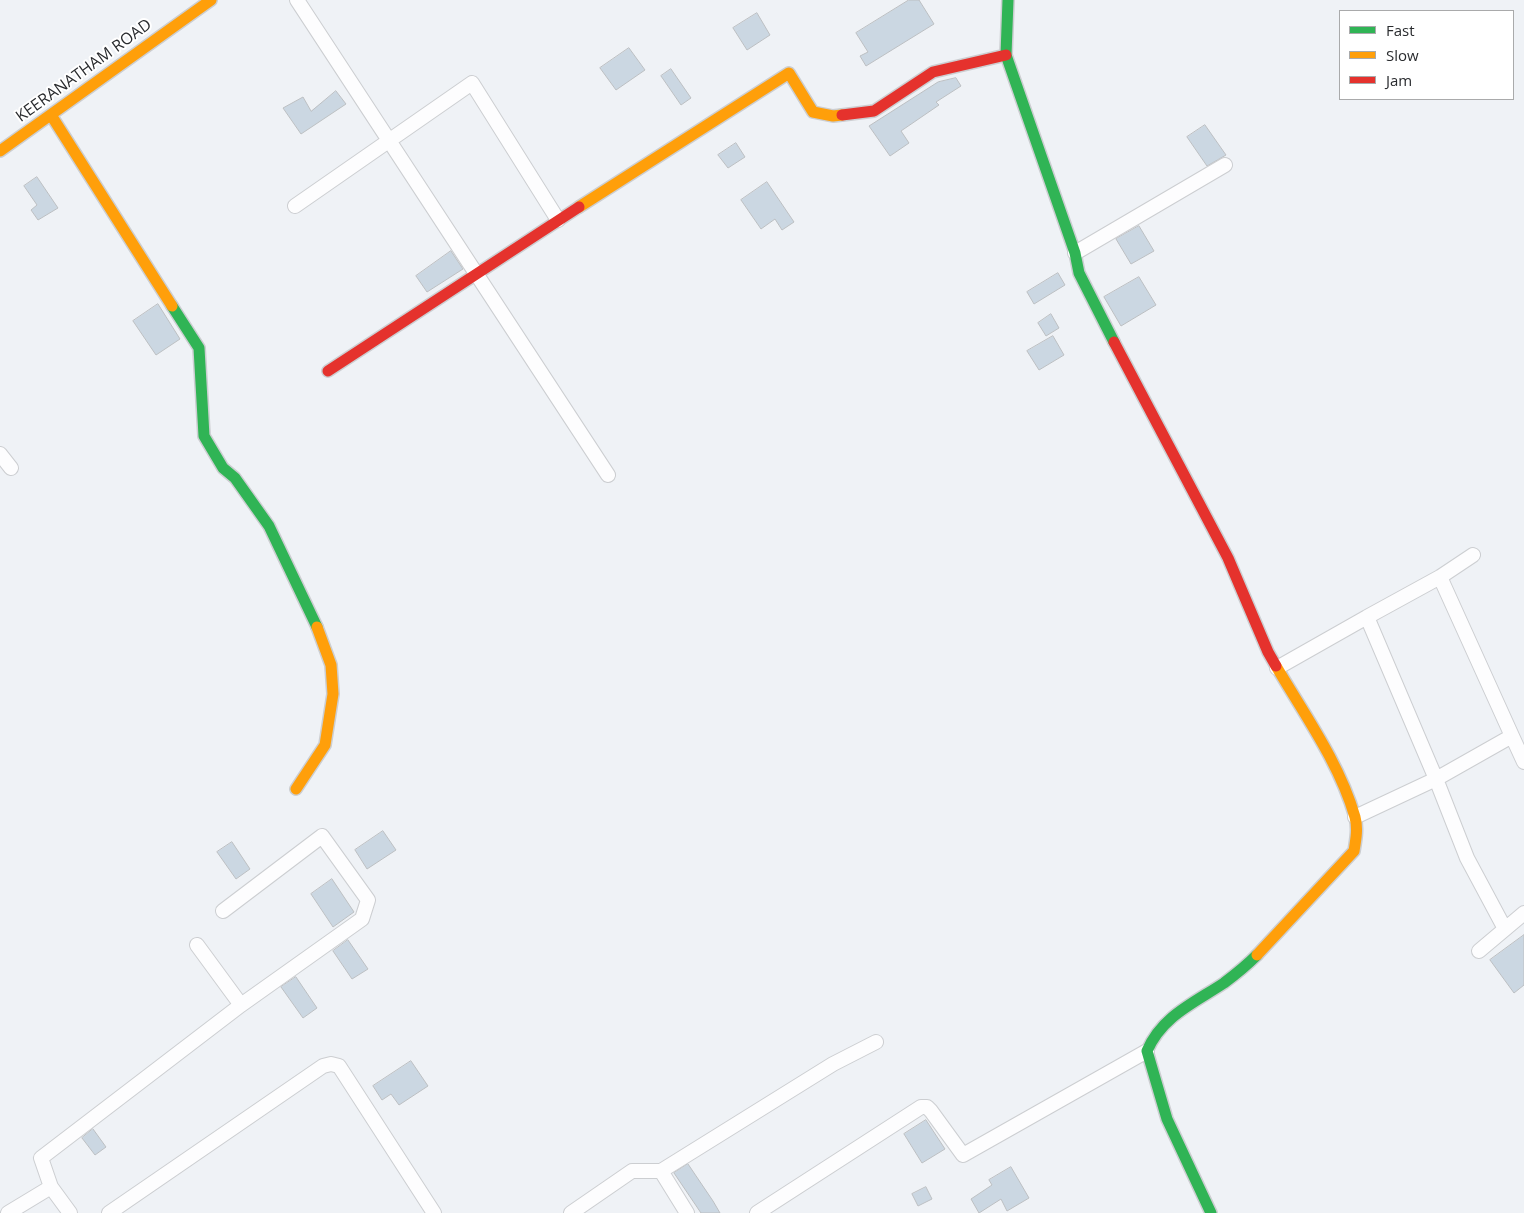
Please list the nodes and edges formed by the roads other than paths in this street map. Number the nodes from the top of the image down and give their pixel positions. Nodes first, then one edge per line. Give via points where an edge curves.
1 (211, 0) edge
2 (297, 0) edge
3 (1008, 0) edge
4 (1006, 54) junction
5 (51, 115) junction
6 (389, 142) junction
7 (0, 151) edge
8 (1225, 165) dead end
9 (295, 206) dead end
10 (558, 220) junction
11 (1075, 253) junction
12 (475, 274) junction
13 (328, 371) dead end
14 (0, 454) edge
15 (11, 468) dead end
16 (608, 475) dead end
17 (1473, 555) dead end
18 (1440, 577) junction
19 (1366, 617) junction
20 (1277, 668) junction
21 (1512, 736) junction
22 (1524, 762) edge
23 (1436, 779) junction
24 (296, 788) dead end
25 (1355, 817) junction
26 (223, 911) dead end
27 (1524, 913) edge
28 (1505, 929) junction
29 (197, 945) dead end
30 (1479, 951) dead end
31 (241, 1005) junction
32 (876, 1042) dead end
33 (1147, 1051) junction
34 (661, 1171) junction
35 (51, 1187) junction
36 (430, 1212) edge
37 (8, 1213) edge
38 (70, 1213) edge
39 (109, 1213) edge
40 (571, 1213) edge
41 (687, 1213) edge
42 (757, 1213) edge
43 (1211, 1213) edge

1 - 5 street, KEERANATHAM ROAD
2 - 6 street
3 - 4 street
4 - 10 street via 933,72 874,111 833,116 813,112 789,73
4 - 11 street
5 - 7 street, KEERANATHAM ROAD
5 - 24 street via 199,348 204,436 224,468 235,478 269,526 314,620 331,664 333,694 325,745
6 - 9 street
6 - 10 street via 472,84
6 - 12 street
8 - 11 street
10 - 12 street
11 - 20 street via 1078,273 1228,558
12 - 13 street
12 - 16 street
14 - 15 street
17 - 18 street
18 - 19 street
18 - 21 street
19 - 20 street
19 - 23 street
20 - 25 street via 1330,757
21 - 22 street
21 - 23 street
23 - 25 street
23 - 28 street via 1467,858
25 - 33 street via 1354,851 1254,960 1184,1006 1156,1033
26 - 31 street via 322,836 368,900 362,919
27 - 28 street
28 - 30 street
29 - 31 street
31 - 35 street via 42,1158
32 - 34 street via 833,1064
33 - 42 street via 963,1155 931,1111 921,1107
33 - 43 street via 1167,1119
34 - 40 street via 632,1171
34 - 41 street
35 - 37 street
35 - 38 street
36 - 39 street via 339,1066 331,1064 323,1066

